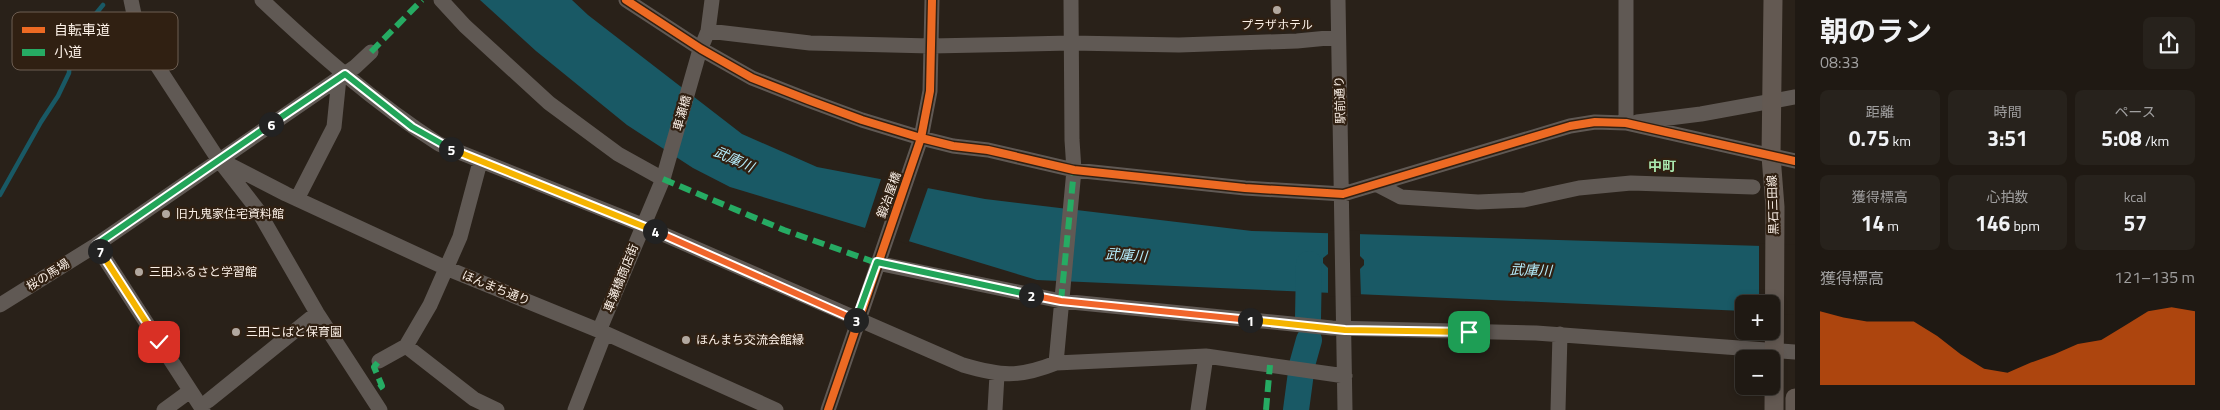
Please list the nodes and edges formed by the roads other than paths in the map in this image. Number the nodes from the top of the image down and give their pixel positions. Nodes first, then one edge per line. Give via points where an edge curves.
1 (262, 0) edge
2 (441, 0) edge
3 (626, 0) edge
4 (712, 0) edge
5 (932, 0) edge
6 (1071, 0) edge
7 (1338, 0) edge
8 (1626, 0) edge
9 (1773, 0) edge
10 (708, 31) junction
11 (1338, 37) junction
12 (1071, 43) junction
13 (932, 46) junction
14 (700, 51) junction
15 (371, 52) dead end
16 (160, 70) edge
17 (342, 76) junction
18 (1795, 97) edge
19 (1772, 101) junction
20 (1626, 123) junction
21 (920, 141) junction
22 (1771, 156) junction
23 (218, 159) junction
24 (1795, 161) edge
25 (480, 162) junction
26 (1074, 174) junction
27 (664, 176) junction
28 (1378, 185) junction
29 (1753, 187) dead end
30 (1343, 198) junction
31 (297, 199) junction
32 (642, 225) junction
33 (96, 245) junction
34 (878, 259) junction
35 (446, 268) junction
36 (1061, 298) junction
37 (0, 305) edge
38 (317, 313) junction
39 (858, 320) junction
40 (1345, 326) junction
41 (602, 332) junction
42 (1560, 334) junction
43 (406, 346) junction
44 (1774, 347) junction
45 (1795, 352) edge
46 (1206, 356) junction
47 (379, 361) dead end
48 (1056, 363) junction
49 (997, 375) junction
50 (1345, 376) junction
51 (190, 391) junction
52 (1795, 398) edge
53 (203, 407) edge
54 (164, 410) edge
55 (380, 410) edge
56 (497, 410) edge
57 (575, 410) edge
58 (776, 410) edge
59 (828, 410) edge
60 (995, 410) edge
61 (1198, 410) edge
62 (1345, 410) edge
63 (1558, 410) edge
64 (1774, 410) edge
65 (1795, 410) edge

1 - 17 street
2 - 27 street via 549,103 618,154
3 - 14 street
4 - 10 street, 車瀬橋
5 - 13 street, 鍛冶屋橋
6 - 12 street
7 - 11 street, 駅前通り
8 - 20 street
9 - 19 main road, 黒石三田線
10 - 13 street via 810,44
10 - 14 street, 車瀬橋
11 - 12 street via 1179,45
11 - 30 street, 駅前通り
12 - 13 street
12 - 26 street
13 - 21 street, 鍛冶屋橋 via 930,91
14 - 21 street via 752,78
14 - 27 street, 車瀬橋
15 - 17 street, 桜の馬場
16 - 23 street
17 - 23 street, 桜の馬場
17 - 25 street via 439,144
17 - 31 street via 334,127
18 - 19 street
19 - 20 street
19 - 22 main road, 黒石三田線
20 - 22 street
20 - 28 street via 1595,122 1570,126
21 - 26 street via 988,150
21 - 34 street, 鍛冶屋橋
22 - 24 street
22 - 44 main road, 黒石三田線 via 1775,207
23 - 31 street, ほんまち通り
23 - 33 street, 桜の馬場
23 - 38 street via 257,209
25 - 32 street
25 - 35 street via 460,237
26 - 30 street
26 - 36 street
27 - 32 street, 車瀬橋
28 - 29 street via 1401,197 1478,202 1524,200 1579,188 1631,183
28 - 30 street
30 - 40 street, 駅前通り
31 - 35 street, ほんまち通り
32 - 39 street
32 - 41 street, 車瀬橋商店街
33 - 37 street, 桜の馬場
33 - 51 street
34 - 36 street
34 - 39 street, 鍛冶屋橋
35 - 41 street, ほんまち通り
35 - 43 street via 430,305
36 - 40 street
36 - 48 street
38 - 53 street
38 - 55 street
39 - 49 street via 963,366
39 - 59 street, 鍛冶屋橋
40 - 42 street
40 - 50 street, 駅前通り
41 - 57 street, 車瀬橋商店街
41 - 58 street, ほんまち通り
42 - 44 street
42 - 63 street
43 - 47 street
43 - 56 street via 474,399
44 - 45 street
44 - 64 main road, 黒石三田線
46 - 48 street
46 - 50 street
46 - 61 street
48 - 49 street via 1034,372
49 - 60 street
50 - 62 street, 駅前通り
51 - 53 street
51 - 54 street
52 - 65 main road

